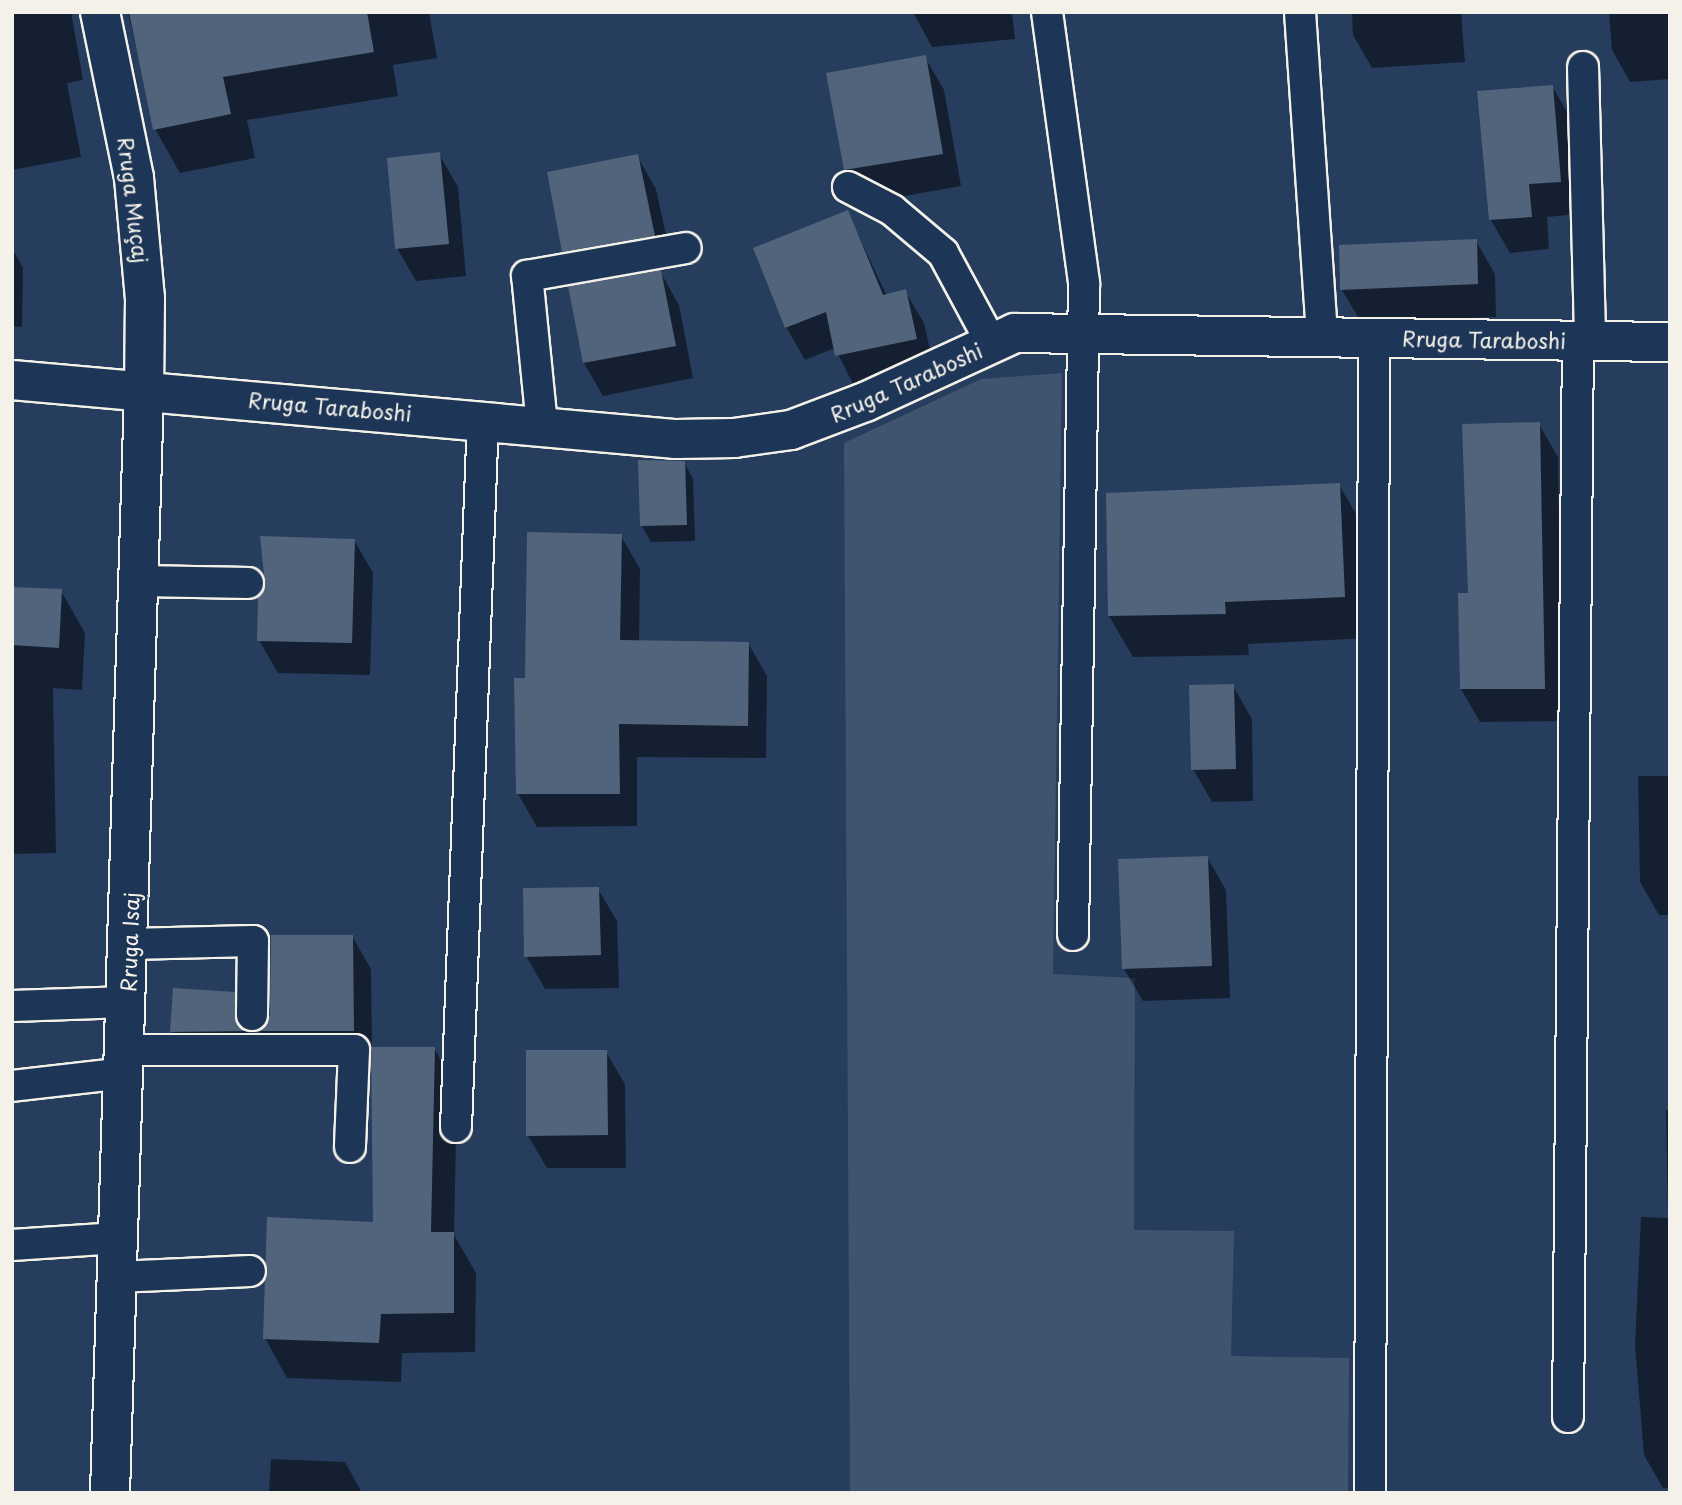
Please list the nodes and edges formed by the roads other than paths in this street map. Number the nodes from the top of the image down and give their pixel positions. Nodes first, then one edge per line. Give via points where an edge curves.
1 (100, 12) edge
2 (1047, 12) edge
3 (1300, 12) edge
4 (1583, 67) dead end
5 (848, 187) dead end
6 (686, 248) dead end
7 (1080, 333) junction
8 (1322, 337) junction
9 (1374, 337) junction
10 (1584, 341) junction
11 (1670, 342) edge
12 (992, 344) junction
13 (12, 380) edge
14 (144, 390) junction
15 (483, 419) junction
16 (542, 425) junction
17 (141, 581) junction
18 (247, 583) dead end
19 (1073, 935) dead end
20 (128, 944) junction
21 (127, 1002) junction
22 (12, 1006) edge
23 (252, 1015) dead end
24 (125, 1062) junction
25 (12, 1086) edge
26 (456, 1127) dead end
27 (350, 1147) dead end
28 (118, 1238) junction
29 (12, 1245) edge
30 (250, 1272) dead end
31 (117, 1277) junction
32 (1568, 1417) dead end
33 (110, 1493) edge
34 (1370, 1493) edge

1 - 14 street, Rruga Muçaj via 134,178 145,298
2 - 7 lane via 1084,283
3 - 8 lane
4 - 10 lane
5 - 12 lane via 892,210 943,253
6 - 16 lane via 527,276
7 - 8 street, Rruga Taraboshi
7 - 12 street, Rruga Taraboshi via 1015,333
7 - 19 lane
8 - 9 street, Rruga Taraboshi
9 - 10 street, Rruga Taraboshi
9 - 34 lane
10 - 11 street, Rruga Taraboshi
10 - 32 lane
12 - 16 street, Rruga Taraboshi via 791,430 676,439
13 - 14 street, Rruga Taraboshi
14 - 15 street, Rruga Taraboshi
14 - 17 street, Rruga Isaj
15 - 16 street, Rruga Taraboshi
15 - 26 lane
17 - 18 lane
17 - 20 street, Rruga Isaj
20 - 21 street, Rruga Isaj
20 - 23 lane via 253,941
21 - 22 lane
21 - 24 street, Rruga Isaj
24 - 25 lane
24 - 27 lane via 354,1050
24 - 28 street, Rruga Isaj
28 - 29 lane
28 - 31 street, Rruga Isaj
30 - 31 lane
31 - 33 street, Rruga Isaj

